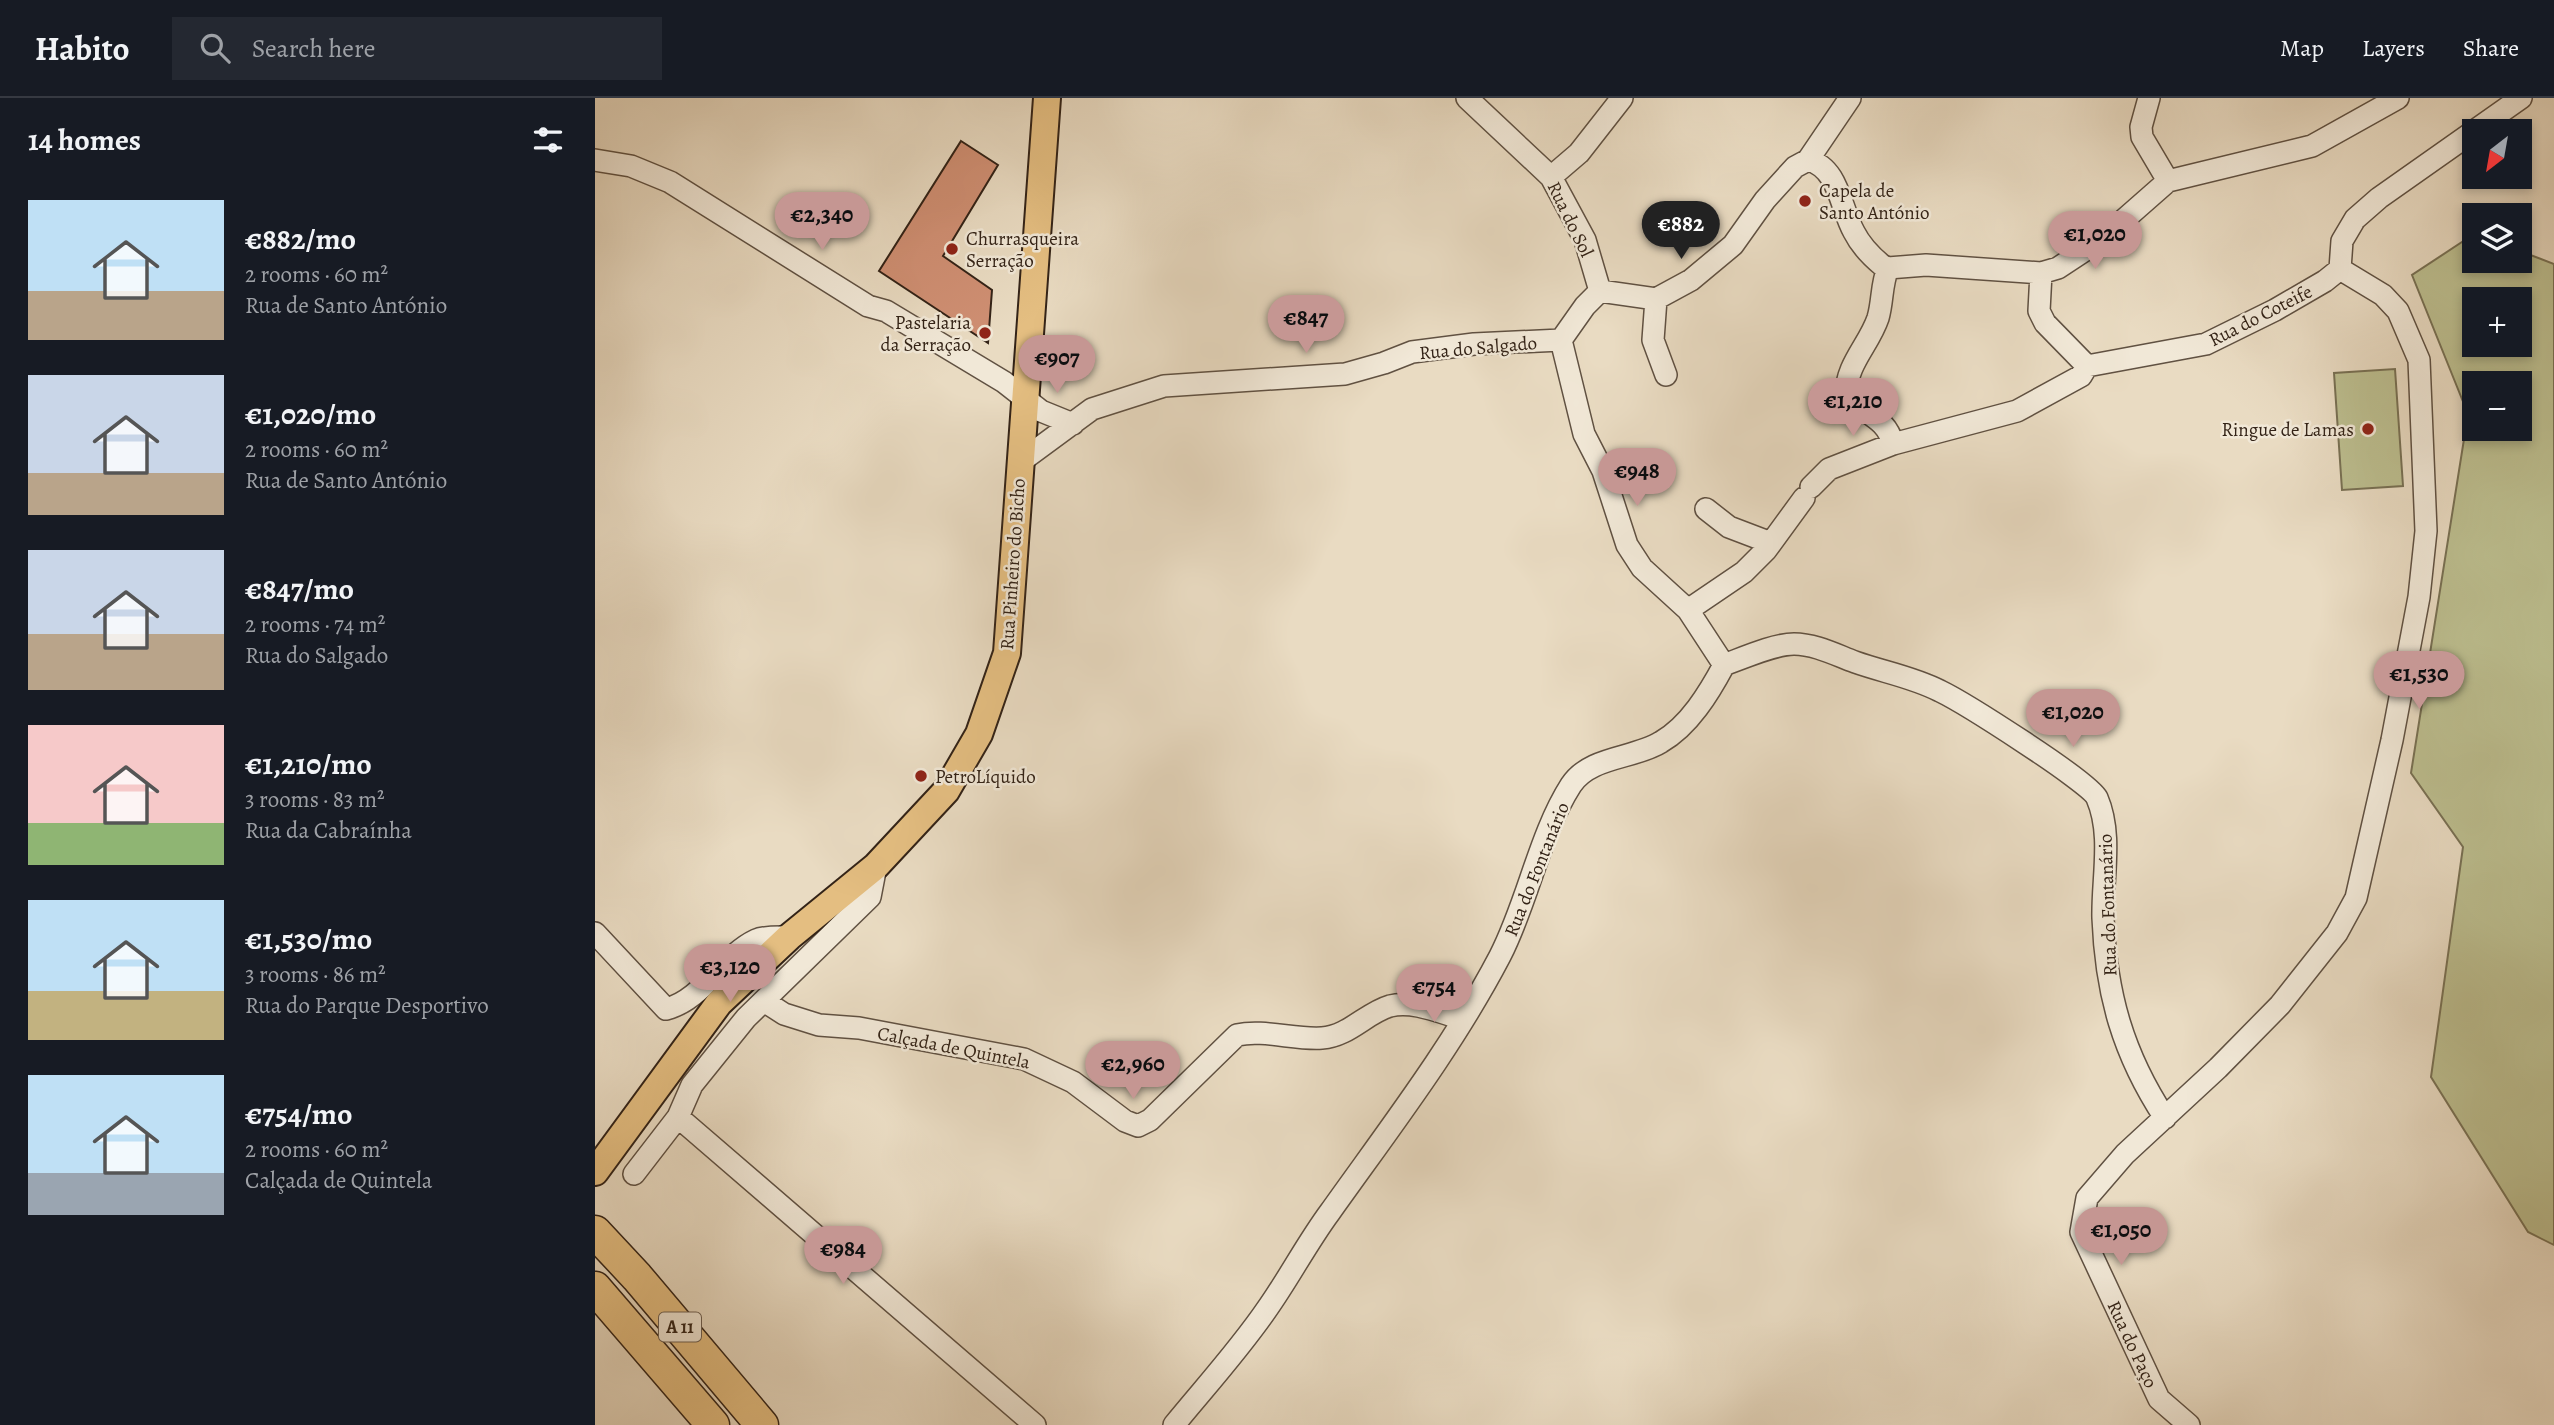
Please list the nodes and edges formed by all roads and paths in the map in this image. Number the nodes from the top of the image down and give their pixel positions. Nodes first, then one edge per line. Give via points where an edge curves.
1 (1047, 98) edge
2 (1467, 98) edge
3 (1622, 98) edge
4 (1850, 98) edge
5 (2149, 98) edge
6 (2398, 98) edge
7 (2521, 98) edge
8 (595, 160) edge
9 (1808, 160) junction
10 (1552, 177) junction
11 (2168, 180) junction
12 (1888, 268) junction
13 (2340, 269) junction
14 (2041, 273) junction
15 (1600, 291) junction
16 (1656, 299) junction
17 (1561, 340) junction
18 (2087, 366) junction
19 (1666, 375) dead end
20 (1024, 398) junction
21 (1073, 424) junction
22 (1893, 444) junction
23 (1020, 462) junction
24 (1706, 509) dead end
25 (1771, 543) junction
26 (1688, 610) junction
27 (1724, 665) junction
28 (876, 866) junction
29 (595, 933) edge
30 (789, 937) junction
31 (764, 1001) junction
32 (1463, 1019) junction
33 (678, 1117) junction
34 (2165, 1118) junction
35 (602, 1163) edge
36 (634, 1174) dead end
37 (595, 1232) edge
38 (595, 1287) edge
39 (713, 1425) edge
40 (762, 1425) edge
41 (1035, 1425) edge
42 (1174, 1425) edge
43 (2189, 1425) edge

1 - 20 main road, Rua Pinheiro do Bicho
2 - 10 street, Rua do Sol
3 - 10 street via 1579,153
4 - 9 street
5 - 11 street via 2141,132
6 - 11 street via 2312,146
7 - 13 street via 2355,219 2341,241
8 - 20 street via 631,166 670,182
9 - 12 street via 1829,173 1854,233
9 - 16 street via 1795,167 1765,200 1733,245 1691,280
10 - 15 street, Rua do Sol via 1585,240
11 - 14 street via 2087,251
12 - 14 street via 1926,265
12 - 22 street via 1878,316 1849,370 1846,395 1885,424
13 - 18 street, Rua do Coteife via 2275,310 2206,344
13 - 34 street, Rua do Paço via 2383,295 2398,311 2419,360 2426,531 2420,597 2392,740 2356,898 2337,933 2280,1005
14 - 18 street via 2039,311
15 - 16 street
15 - 17 street
16 - 19 street via 1653,340
17 - 21 street, Rua do Salgado via 1412,352 1345,374 1164,386 1092,409
17 - 26 street via 1584,434 1603,471 1627,545 1642,568
18 - 22 street, Rua do Coteife via 2081,376 2017,411
20 - 21 street via 1041,411
20 - 23 main road, Rua Pinheiro do Bicho
21 - 23 street, Rua do Salgado
22 - 25 street, Rua do Coteife via 1829,469
23 - 28 main road, Rua Pinheiro do Bicho via 1007,653 979,734 946,791
24 - 25 street via 1729,527
25 - 26 street, Rua do Coteife via 1744,572
26 - 27 street
27 - 32 street, Rua do Fontanário via 1711,690 1660,743 1592,767 1573,782 1556,813 1501,955
27 - 34 street, Rua do Fontanário via 1794,643 1888,671 1940,691 2063,768 2096,794 2104,819 2108,979 2141,1082
28 - 30 main road, Rua Pinheiro do Bicho
28 - 31 street via 870,897
29 - 30 street via 666,1009 682,1005 736,953 759,939
30 - 35 main road, Rua Pinheiro do Bicho via 719,1003
31 - 32 street, Calçada de Quintela via 784,1014 819,1025 859,1028 1024,1059 1073,1082 1138,1126 1150,1120 1237,1035 1325,1038 1398,1005
31 - 33 street via 692,1085
32 - 42 street, Rua do Fontanário via 1310,1239 1267,1309
33 - 36 street
33 - 41 street
34 - 43 street, Rua do Paço via 2125,1154 2087,1198 2081,1232 2159,1399
37 - 40 highway, A 11
38 - 39 highway, A 11

